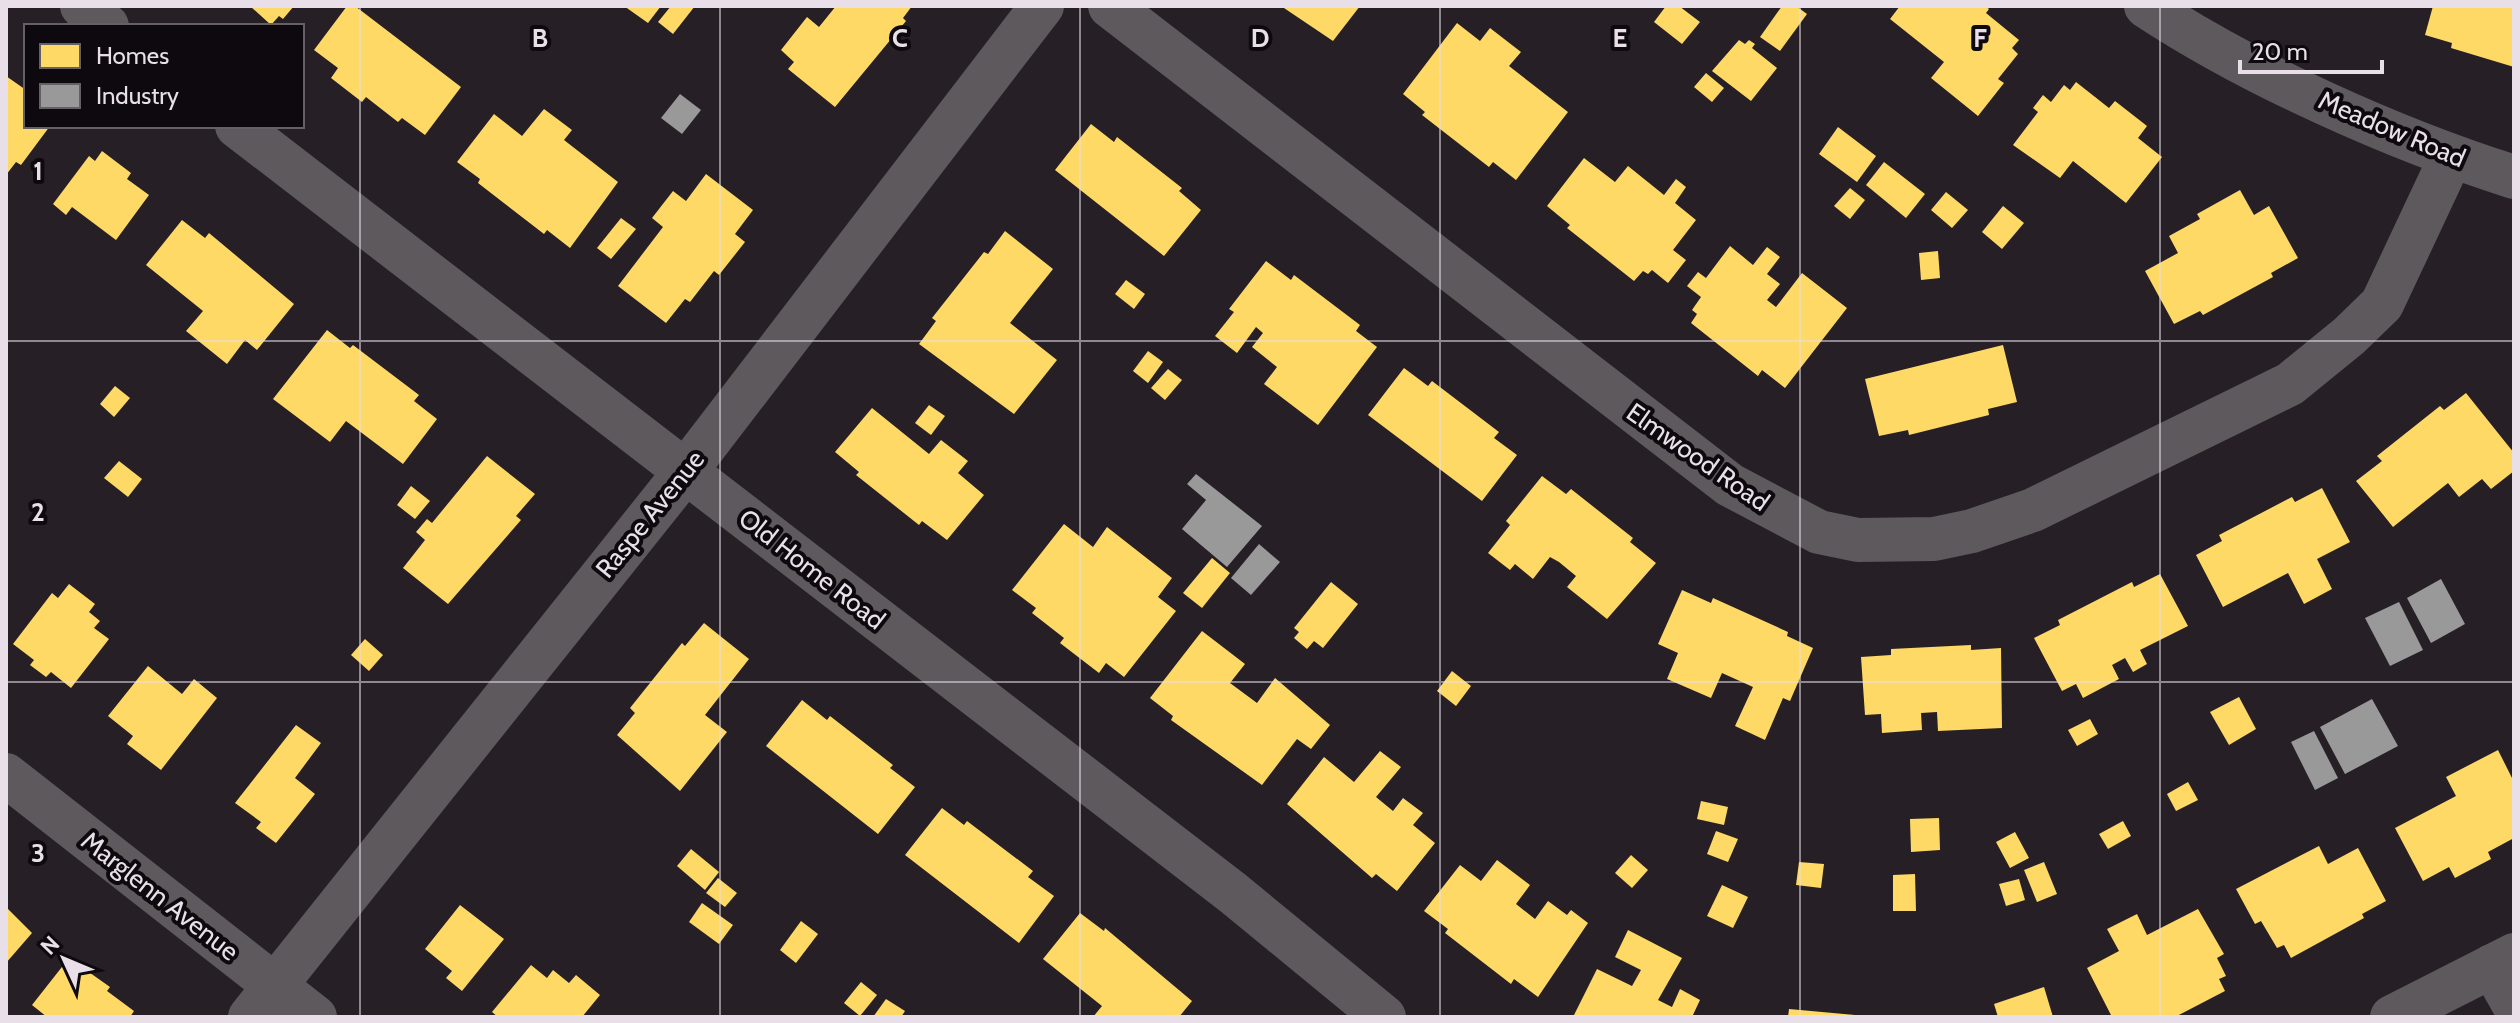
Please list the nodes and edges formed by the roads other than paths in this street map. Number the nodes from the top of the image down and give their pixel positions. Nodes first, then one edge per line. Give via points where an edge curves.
1 (82, 6) edge
2 (1042, 6) edge
3 (1110, 6) edge
4 (2146, 6) edge
5 (104, 24) edge
6 (240, 128) edge
7 (2451, 157) junction
8 (2514, 177) edge
9 (685, 472) junction
10 (6, 775) edge
11 (2503, 961) edge
12 (263, 1002) edge
13 (2514, 1005) edge
14 (315, 1017) edge
15 (1384, 1017) edge
16 (2392, 1017) edge

1 - 5 street
2 - 9 street, Raspe Avenue
3 - 7 street, Elmwood Road via 1730,485 1819,532 1858,540 1934,539 2033,510 2290,384 2382,304
4 - 7 street, Meadow Road via 2197,40
6 - 9 street, Old Home Road
7 - 8 street, Meadow Road
9 - 12 street, Raspe Avenue
9 - 15 street, Old Home Road via 1233,893
10 - 12 street, Marglenn Avenue
11 - 13 street
11 - 16 street
12 - 14 street, Marglenn Avenue

